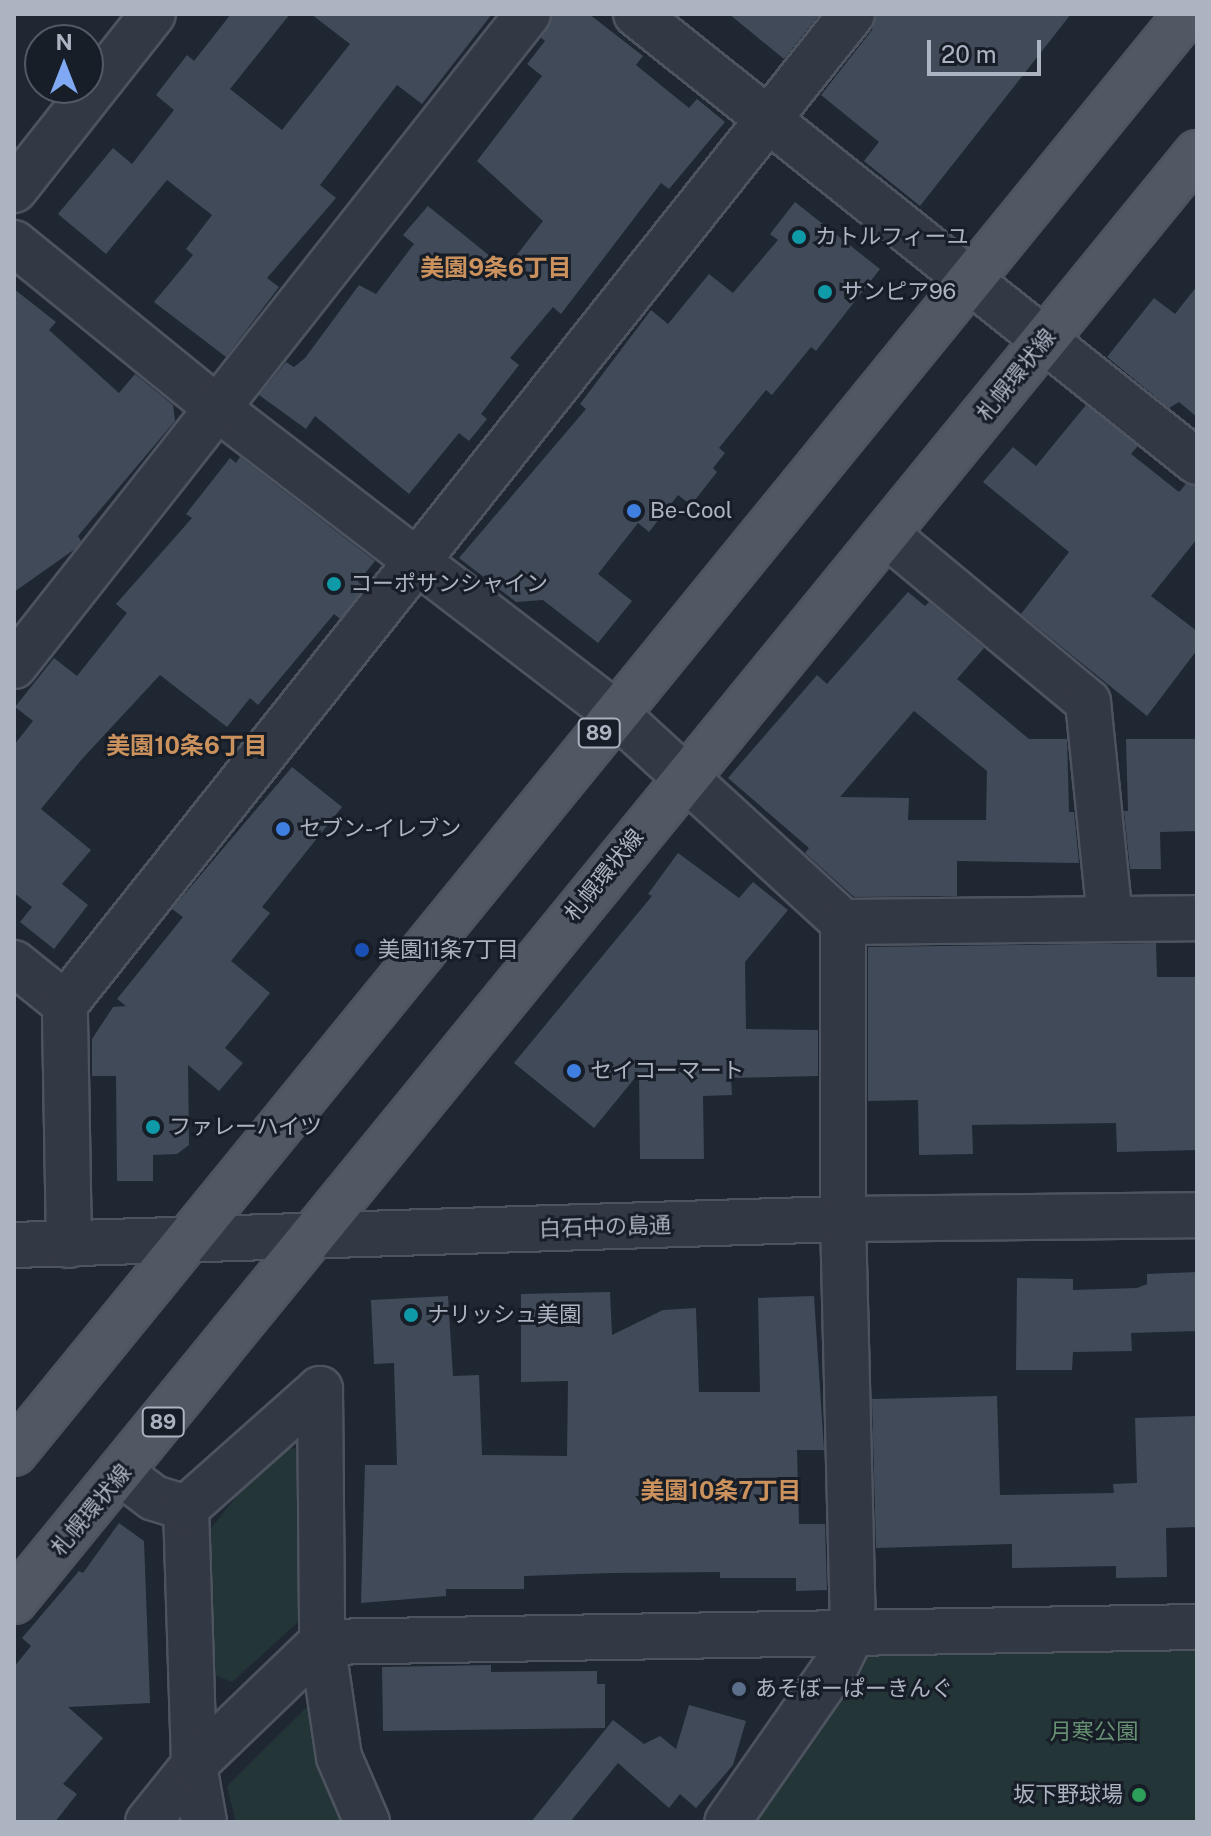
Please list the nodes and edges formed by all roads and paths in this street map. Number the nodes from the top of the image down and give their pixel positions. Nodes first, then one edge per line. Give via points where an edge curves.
1 (153, 14) edge
2 (528, 14) edge
3 (636, 14) edge
4 (852, 14) edge
5 (1187, 14) edge
6 (767, 119) junction
7 (1197, 153) edge
8 (14, 190) edge
9 (14, 243) edge
10 (971, 278) junction
11 (1042, 342) junction
12 (217, 408) junction
13 (1197, 462) edge
14 (887, 535) junction
15 (416, 562) junction
16 (14, 666) edge
17 (615, 713) junction
18 (687, 774) junction
19 (1197, 918) edge
20 (1110, 919) junction
21 (843, 922) junction
22 (14, 963) edge
23 (65, 1004) junction
24 (1197, 1215) edge
25 (843, 1219) junction
26 (307, 1238) junction
27 (187, 1240) junction
28 (14, 1245) edge
29 (69, 1245) junction
30 (14, 1453) edge
31 (122, 1474) junction
32 (186, 1508) junction
33 (14, 1601) edge
34 (1197, 1627) edge
35 (853, 1631) junction
36 (322, 1642) junction
37 (194, 1765) junction
38 (148, 1822) edge
39 (204, 1822) edge
40 (367, 1822) edge
41 (727, 1822) edge

1 - 8 street
2 - 12 street
3 - 6 street
4 - 6 street
5 - 10 main road, 89
6 - 10 street
6 - 15 street
7 - 11 main road, 札幌環状線 / 89
9 - 12 street
10 - 11 street
10 - 17 main road, 89
11 - 13 street
11 - 14 main road, 札幌環状線 / 89
12 - 15 street
12 - 16 street
14 - 18 main road, 札幌環状線 / 89
14 - 20 street via 1088,702
15 - 17 street
15 - 23 street
17 - 18 street
17 - 27 main road, 89
18 - 21 street
18 - 26 main road, 札幌環状線 / 89
19 - 20 street
20 - 21 street
21 - 25 street
22 - 23 street
23 - 29 street
24 - 25 street, 白石中の島通
25 - 26 street, 白石中の島通
25 - 35 street
26 - 27 street, 白石中の島通
26 - 31 main road, 札幌環状線 / 89
27 - 29 street, 白石中の島通
27 - 30 main road, 89
28 - 29 street, 白石中の島通
31 - 32 street via 154,1498
31 - 33 main road, 札幌環状線 / 89
32 - 36 street via 320,1389
32 - 37 street
34 - 35 street
35 - 36 street
35 - 41 street via 836,1666
36 - 37 street
36 - 40 street via 339,1757
37 - 38 street
37 - 39 street

